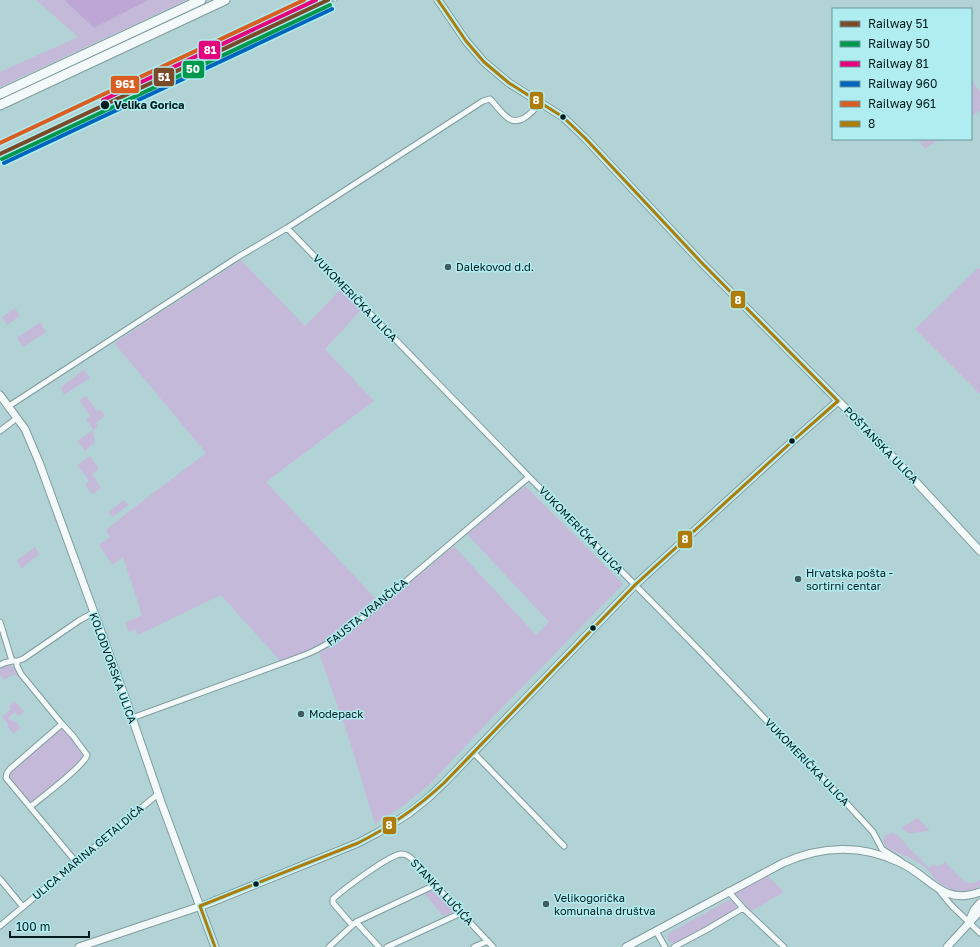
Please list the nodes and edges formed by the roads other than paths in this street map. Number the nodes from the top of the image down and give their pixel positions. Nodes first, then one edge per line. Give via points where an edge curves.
1 (201, 0) edge
2 (224, 0) edge
3 (438, 0) edge
4 (0, 94) edge
5 (540, 103) junction
6 (0, 105) edge
7 (288, 228) junction
8 (0, 395) edge
9 (838, 401) junction
10 (9, 406) junction
11 (17, 418) junction
12 (0, 431) edge
13 (529, 477) junction
14 (980, 551) edge
15 (635, 585) junction
16 (93, 613) junction
17 (0, 622) edge
18 (14, 661) junction
19 (0, 666) edge
20 (132, 718) junction
21 (62, 724) junction
22 (473, 752) junction
23 (158, 794) junction
24 (30, 807) junction
25 (564, 846) dead end
26 (76, 862) junction
27 (907, 866) junction
28 (0, 879) edge
29 (435, 885) junction
30 (937, 888) junction
31 (728, 891) junction
32 (980, 892) edge
33 (980, 903) edge
34 (200, 906) junction
35 (23, 907) junction
36 (743, 908) junction
37 (980, 911) edge
38 (461, 913) junction
39 (354, 923) junction
40 (969, 923) junction
41 (0, 926) edge
42 (656, 931) junction
43 (980, 933) edge
44 (488, 941) junction
45 (79, 947) edge
46 (215, 947) edge
47 (329, 947) edge
48 (379, 947) edge
49 (387, 947) edge
50 (474, 947) edge
51 (494, 947) edge
52 (626, 947) edge
53 (665, 947) edge
54 (674, 947) edge
55 (784, 947) edge
56 (947, 947) edge

1 - 4 highway
2 - 6 highway
3 - 5 main road, POŠTANSKA ULICA via 484,62 509,83
5 - 7 street via 521,120 514,121 508,119 490,99 483,101
5 - 9 main road, POŠTANSKA ULICA via 563,117 585,138 701,262
7 - 10 street via 238,257
7 - 13 street, VUKOMERIČKA ULICA
8 - 10 main road, KOLODVORSKA ULICA
9 - 14 main road, POŠTANSKA ULICA via 914,478
9 - 15 main road
10 - 11 main road, KOLODVORSKA ULICA
11 - 12 street
11 - 16 main road, KOLODVORSKA ULICA via 27,433 39,462
13 - 15 street, VUKOMERIČKA ULICA
13 - 20 street, FAUSTA VRANČIĆA via 330,643 310,654
15 - 22 main road
15 - 27 street, VUKOMERIČKA ULICA via 824,779 877,837 882,848
16 - 18 street via 30,655
16 - 20 main road, KOLODVORSKA ULICA
17 - 18 street
18 - 19 street
18 - 21 street via 21,674
20 - 23 main road, KOLODVORSKA ULICA
21 - 24 street via 7,773 6,778
21 - 24 street via 87,757
22 - 25 street
22 - 34 main road via 423,802 377,833 358,843
23 - 26 street, ULICA MARINA GETALDIĆA
23 - 34 main road, KOLODVORSKA ULICA
24 - 26 street
26 - 35 street, ULICA MARINA GETALDIĆA
27 - 30 main road
27 - 31 main road via 874,853 851,849 827,850 793,858
28 - 35 street
29 - 38 street, STANKA LUČIĆA
29 - 39 street
29 - 39 street, STANKA LUČIĆA via 410,857 401,854 395,856 371,870 333,899 333,903
30 - 32 main road via 959,896
30 - 40 street
31 - 36 street
31 - 42 main road
33 - 40 main road via 972,912
34 - 45 main road
34 - 46 main road, KOLODVORSKA ULICA
35 - 41 street, ULICA MARINA GETALDIĆA
36 - 54 street
36 - 55 street
37 - 40 main road
38 - 44 street, STANKA LUČIĆA
38 - 49 street
39 - 47 street
39 - 48 street
40 - 43 street
40 - 56 main road
42 - 52 main road
42 - 53 street
44 - 50 street
44 - 51 street, STANKA LUČIĆA

